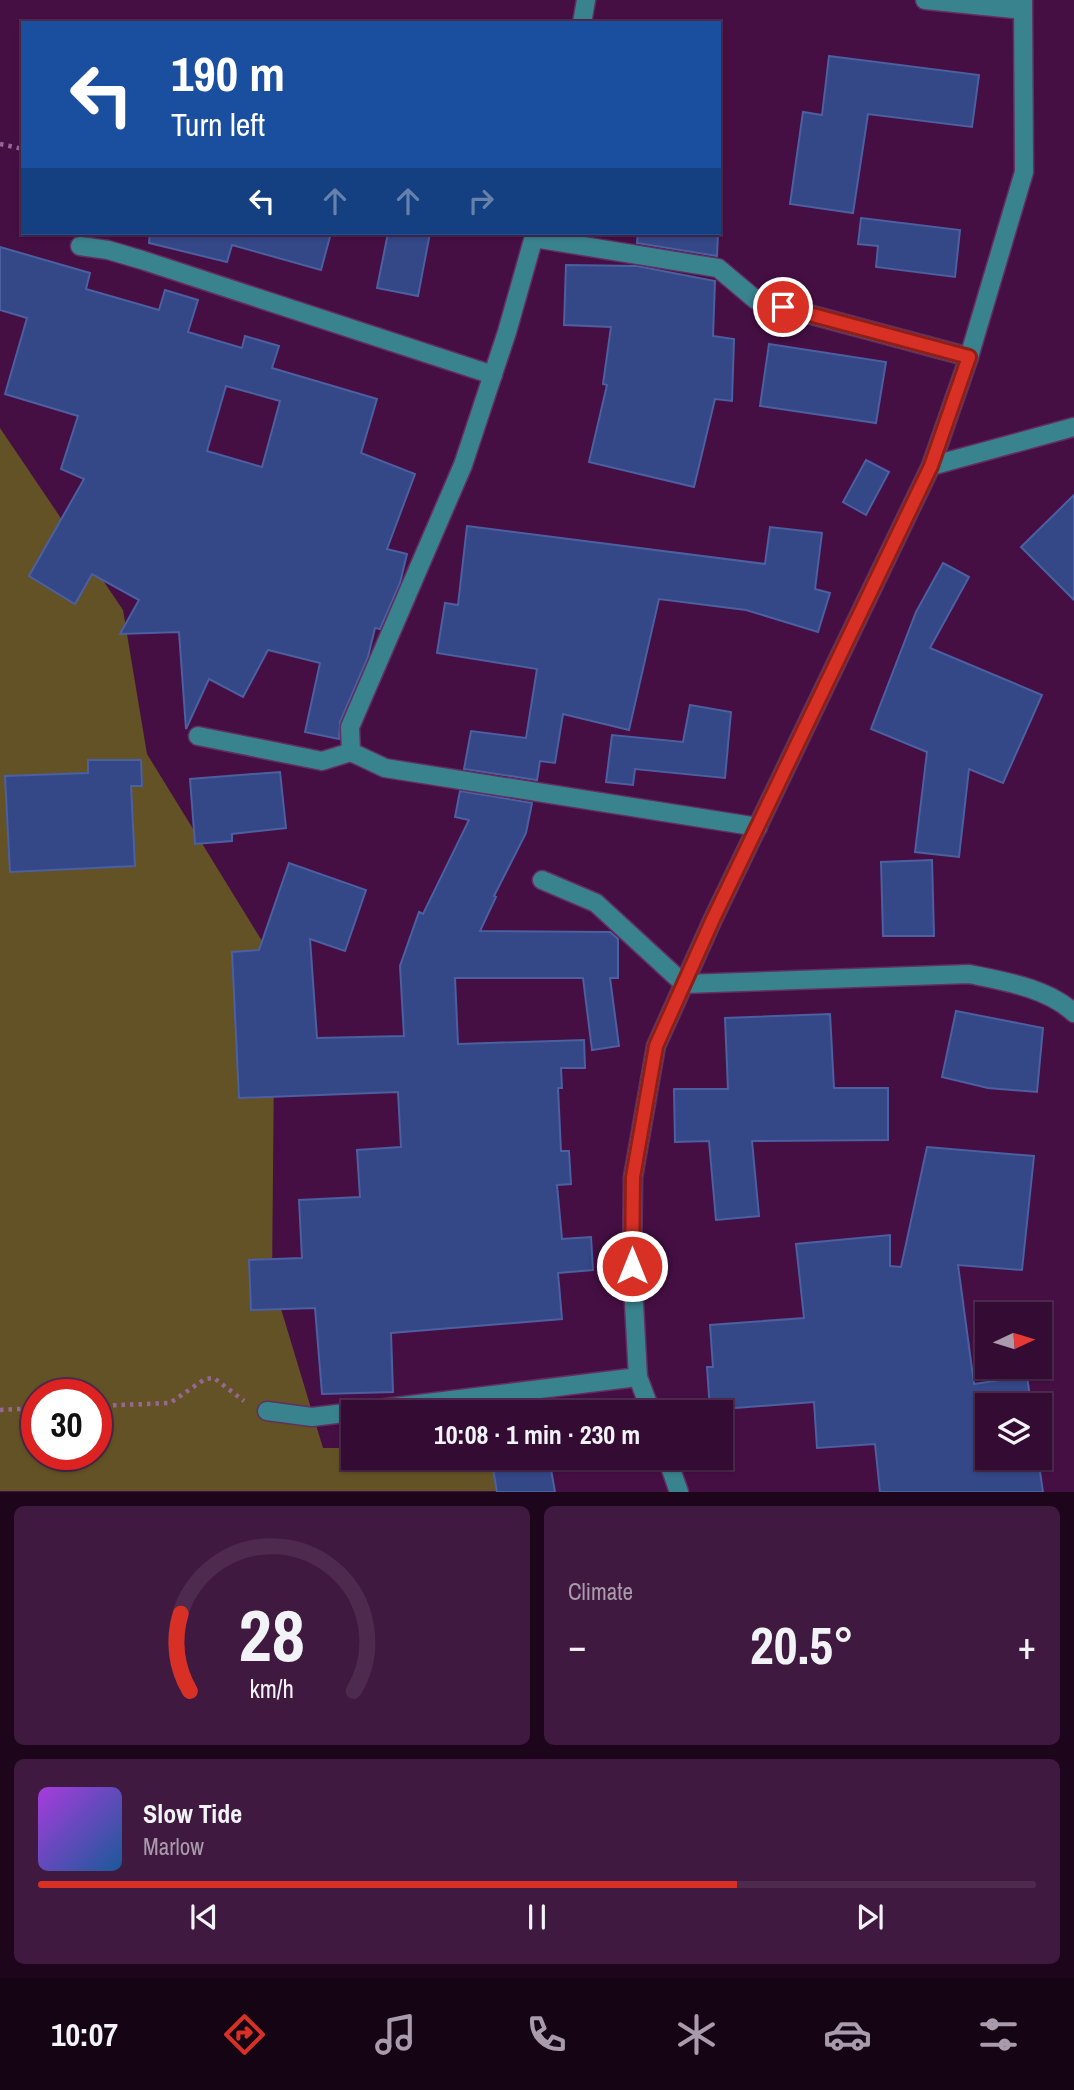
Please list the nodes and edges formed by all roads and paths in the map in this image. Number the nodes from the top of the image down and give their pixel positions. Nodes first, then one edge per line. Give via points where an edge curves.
1 (586, 0) edge
2 (925, 0) edge
3 (1023, 5) edge
4 (582, 21) edge
5 (0, 144) edge
6 (21, 149) edge
7 (534, 235) edge
8 (80, 246) dead end
9 (969, 357) junction
10 (493, 375) junction
11 (1074, 427) edge
12 (931, 466) junction
13 (198, 736) dead end
14 (351, 752) junction
15 (758, 827) junction
16 (542, 880) dead end
17 (684, 984) junction
18 (1074, 1013) edge
19 (638, 1377) junction
20 (647, 1400) edge
21 (112, 1405) edge
22 (21, 1409) edge
23 (0, 1410) edge
24 (267, 1411) joint
25 (671, 1470) edge
26 (679, 1492) edge

1 - 4 street
2 - 3 street
3 - 9 street via 1024,172
5 - 6 path
7 - 9 street via 718,268 757,300
7 - 10 street
8 - 10 street via 142,260
9 - 12 street
10 - 14 street via 463,465 350,727
11 - 12 street
12 - 15 street
13 - 14 street via 322,761
14 - 15 street via 385,768
15 - 17 street
16 - 17 street via 596,903
17 - 18 street via 969,974 1030,990
17 - 19 street via 656,1046 633,1177
19 - 20 street
19 - 24 street via 312,1417
21 - 24 path via 170,1403 205,1379 214,1378 248,1404
22 - 23 path
25 - 26 street

